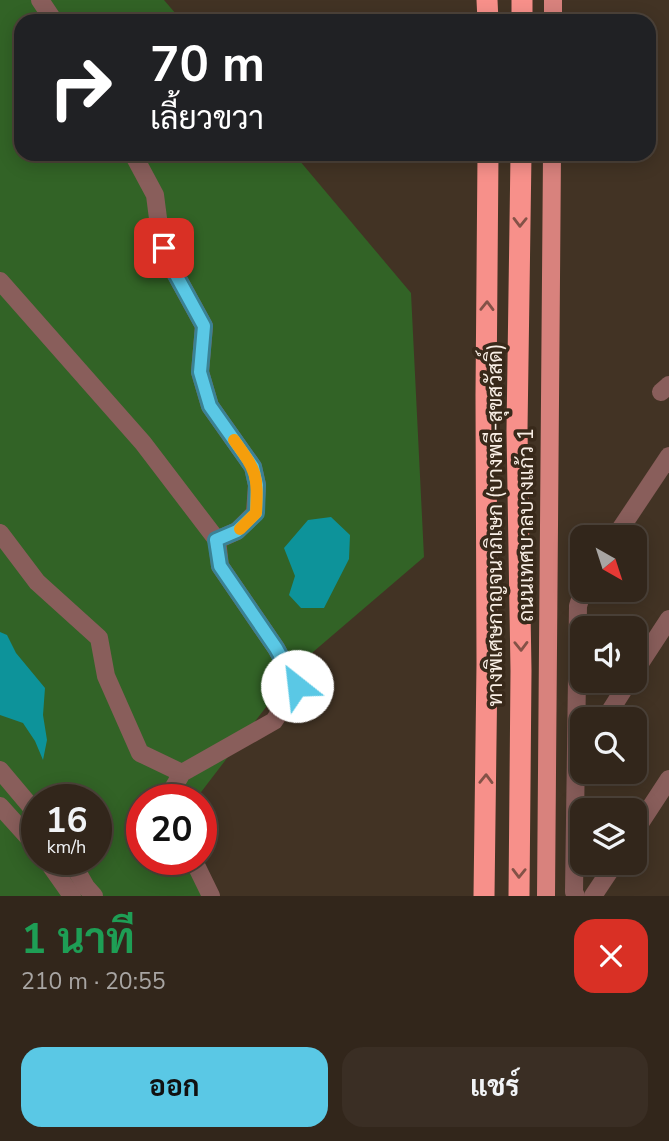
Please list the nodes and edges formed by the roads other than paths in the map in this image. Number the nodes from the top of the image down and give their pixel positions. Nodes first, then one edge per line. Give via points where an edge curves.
1 (137, 161) edge
2 (488, 161) edge
3 (521, 161) edge
4 (552, 161) edge
5 (0, 281) edge
6 (669, 456) edge
7 (623, 525) edge
8 (0, 533) edge
9 (216, 540) junction
10 (579, 602) edge
11 (669, 619) edge
12 (647, 653) edge
13 (579, 707) edge
14 (0, 770) edge
15 (182, 773) junction
16 (669, 779) edge
17 (175, 784) edge
18 (579, 784) edge
19 (21, 795) edge
20 (0, 806) edge
21 (647, 813) edge
22 (21, 829) edge
23 (57, 875) edge
24 (79, 875) edge
25 (201, 875) edge
26 (607, 875) edge
27 (72, 896) edge
28 (94, 896) edge
29 (211, 896) edge
30 (484, 896) edge
31 (519, 896) edge
32 (546, 896) edge
33 (576, 896) edge
34 (593, 896) edge

1 - 9 street via 155,195 169,262 204,326 200,372 210,406 253,467 257,485 256,513 237,531
30 -> 2 highway, ทางพิเศษกาญจนาภิเษก (บางพลี-สุขสวัสดิ์)
3 -> 31 highway, ทางพิเศษกาญจนาภิเษก (บางพลี-สุขสวัสดิ์)
4 - 32 main road, ถนนเทศบาลบางแก้ว 1
5 - 9 street via 143,443
6 - 7 street
8 - 15 street via 37,582 99,638 106,676 140,752
9 - 15 street via 220,566 297,686 274,721
10 - 13 street
11 - 12 street
14 - 19 street
15 - 17 street
16 - 21 street
18 - 33 street
20 - 22 street
23 - 27 street
24 - 28 street
25 - 29 street
26 - 34 street

